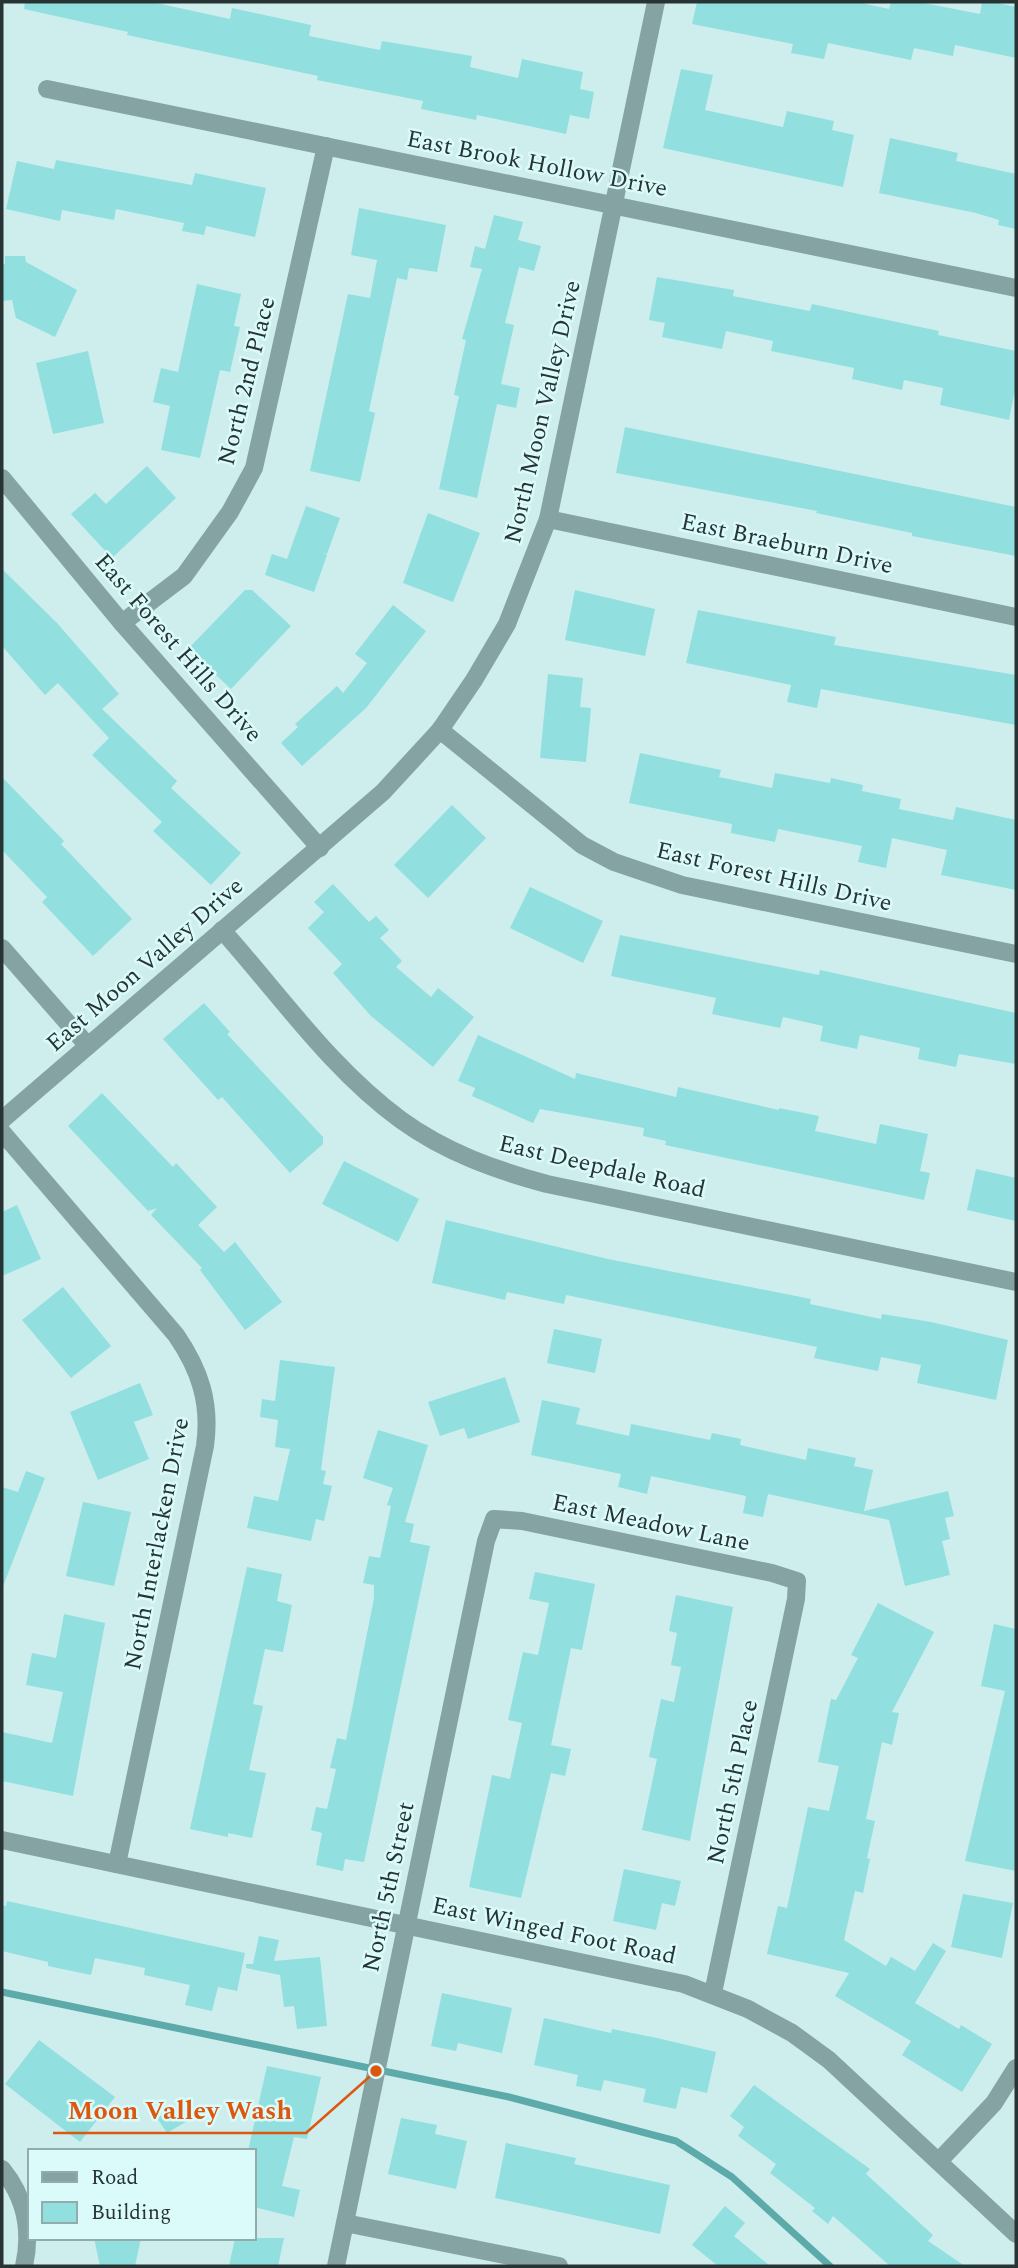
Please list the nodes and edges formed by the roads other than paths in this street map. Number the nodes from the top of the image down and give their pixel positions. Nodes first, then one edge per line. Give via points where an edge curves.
1 (656, 2) edge
2 (47, 89) dead end
3 (326, 146) junction
4 (614, 206) junction
5 (1016, 288) edge
6 (2, 478) edge
7 (548, 519) junction
8 (1016, 617) edge
9 (122, 623) junction
10 (440, 730) junction
11 (320, 848) junction
12 (222, 930) junction
13 (2, 948) edge
14 (1016, 954) edge
15 (88, 1046) junction
16 (2, 1120) edge
17 (2, 1132) edge
18 (1016, 1282) edge
19 (494, 1519) joint
20 (797, 1581) joint
21 (2, 1840) edge
22 (117, 1864) junction
23 (407, 1924) junction
24 (713, 1993) junction
25 (1016, 2068) edge
26 (939, 2161) junction
27 (2, 2169) edge
28 (345, 2223) junction
29 (1016, 2234) edge
30 (28, 2238) edge
31 (28, 2240) edge
32 (24, 2266) edge
33 (336, 2266) edge
34 (559, 2266) edge

1 - 4 street, North Moon Valley Drive
2 - 3 street, East Brook Hollow Drive
3 - 4 street, East Brook Hollow Drive
3 - 9 street, North 2nd Place via 254,468 230,512 184,576
4 - 5 street, East Brook Hollow Drive
4 - 7 street, North Moon Valley Drive
6 - 9 street, East Forest Hills Drive
7 - 8 street, East Braeburn Drive
7 - 10 street, North Moon Valley Drive via 507,624
9 - 11 street, East Forest Hills Drive
10 - 11 street, North Moon Valley Drive via 383,792
10 - 14 street, East Forest Hills Drive via 582,845 635,871 682,885
11 - 12 street, East Moon Valley Drive
12 - 15 street, East Moon Valley Drive
12 - 18 street, East Deepdale Road via 360,1087 402,1121 495,1170
13 - 15 street
15 - 16 street, East Moon Valley Drive
17 - 22 street, North Interlacken Drive via 176,1335 191,1356 206,1401 205,1446
19 - 20 street, East Meadow Lane via 522,1521
19 - 23 street, North 5th Street
20 - 24 street, North 5th Place
21 - 22 street, East Winged Foot Road
22 - 23 street, East Winged Foot Road
23 - 24 street, East Winged Foot Road
23 - 28 street, North 5th Street
24 - 26 street, East Winged Foot Road via 792,2033 829,2060
25 - 26 street via 994,2103
26 - 29 street, East Winged Foot Road
27 - 30 street via 25,2214
28 - 33 street, North 5th Street
28 - 34 street
31 - 32 street

